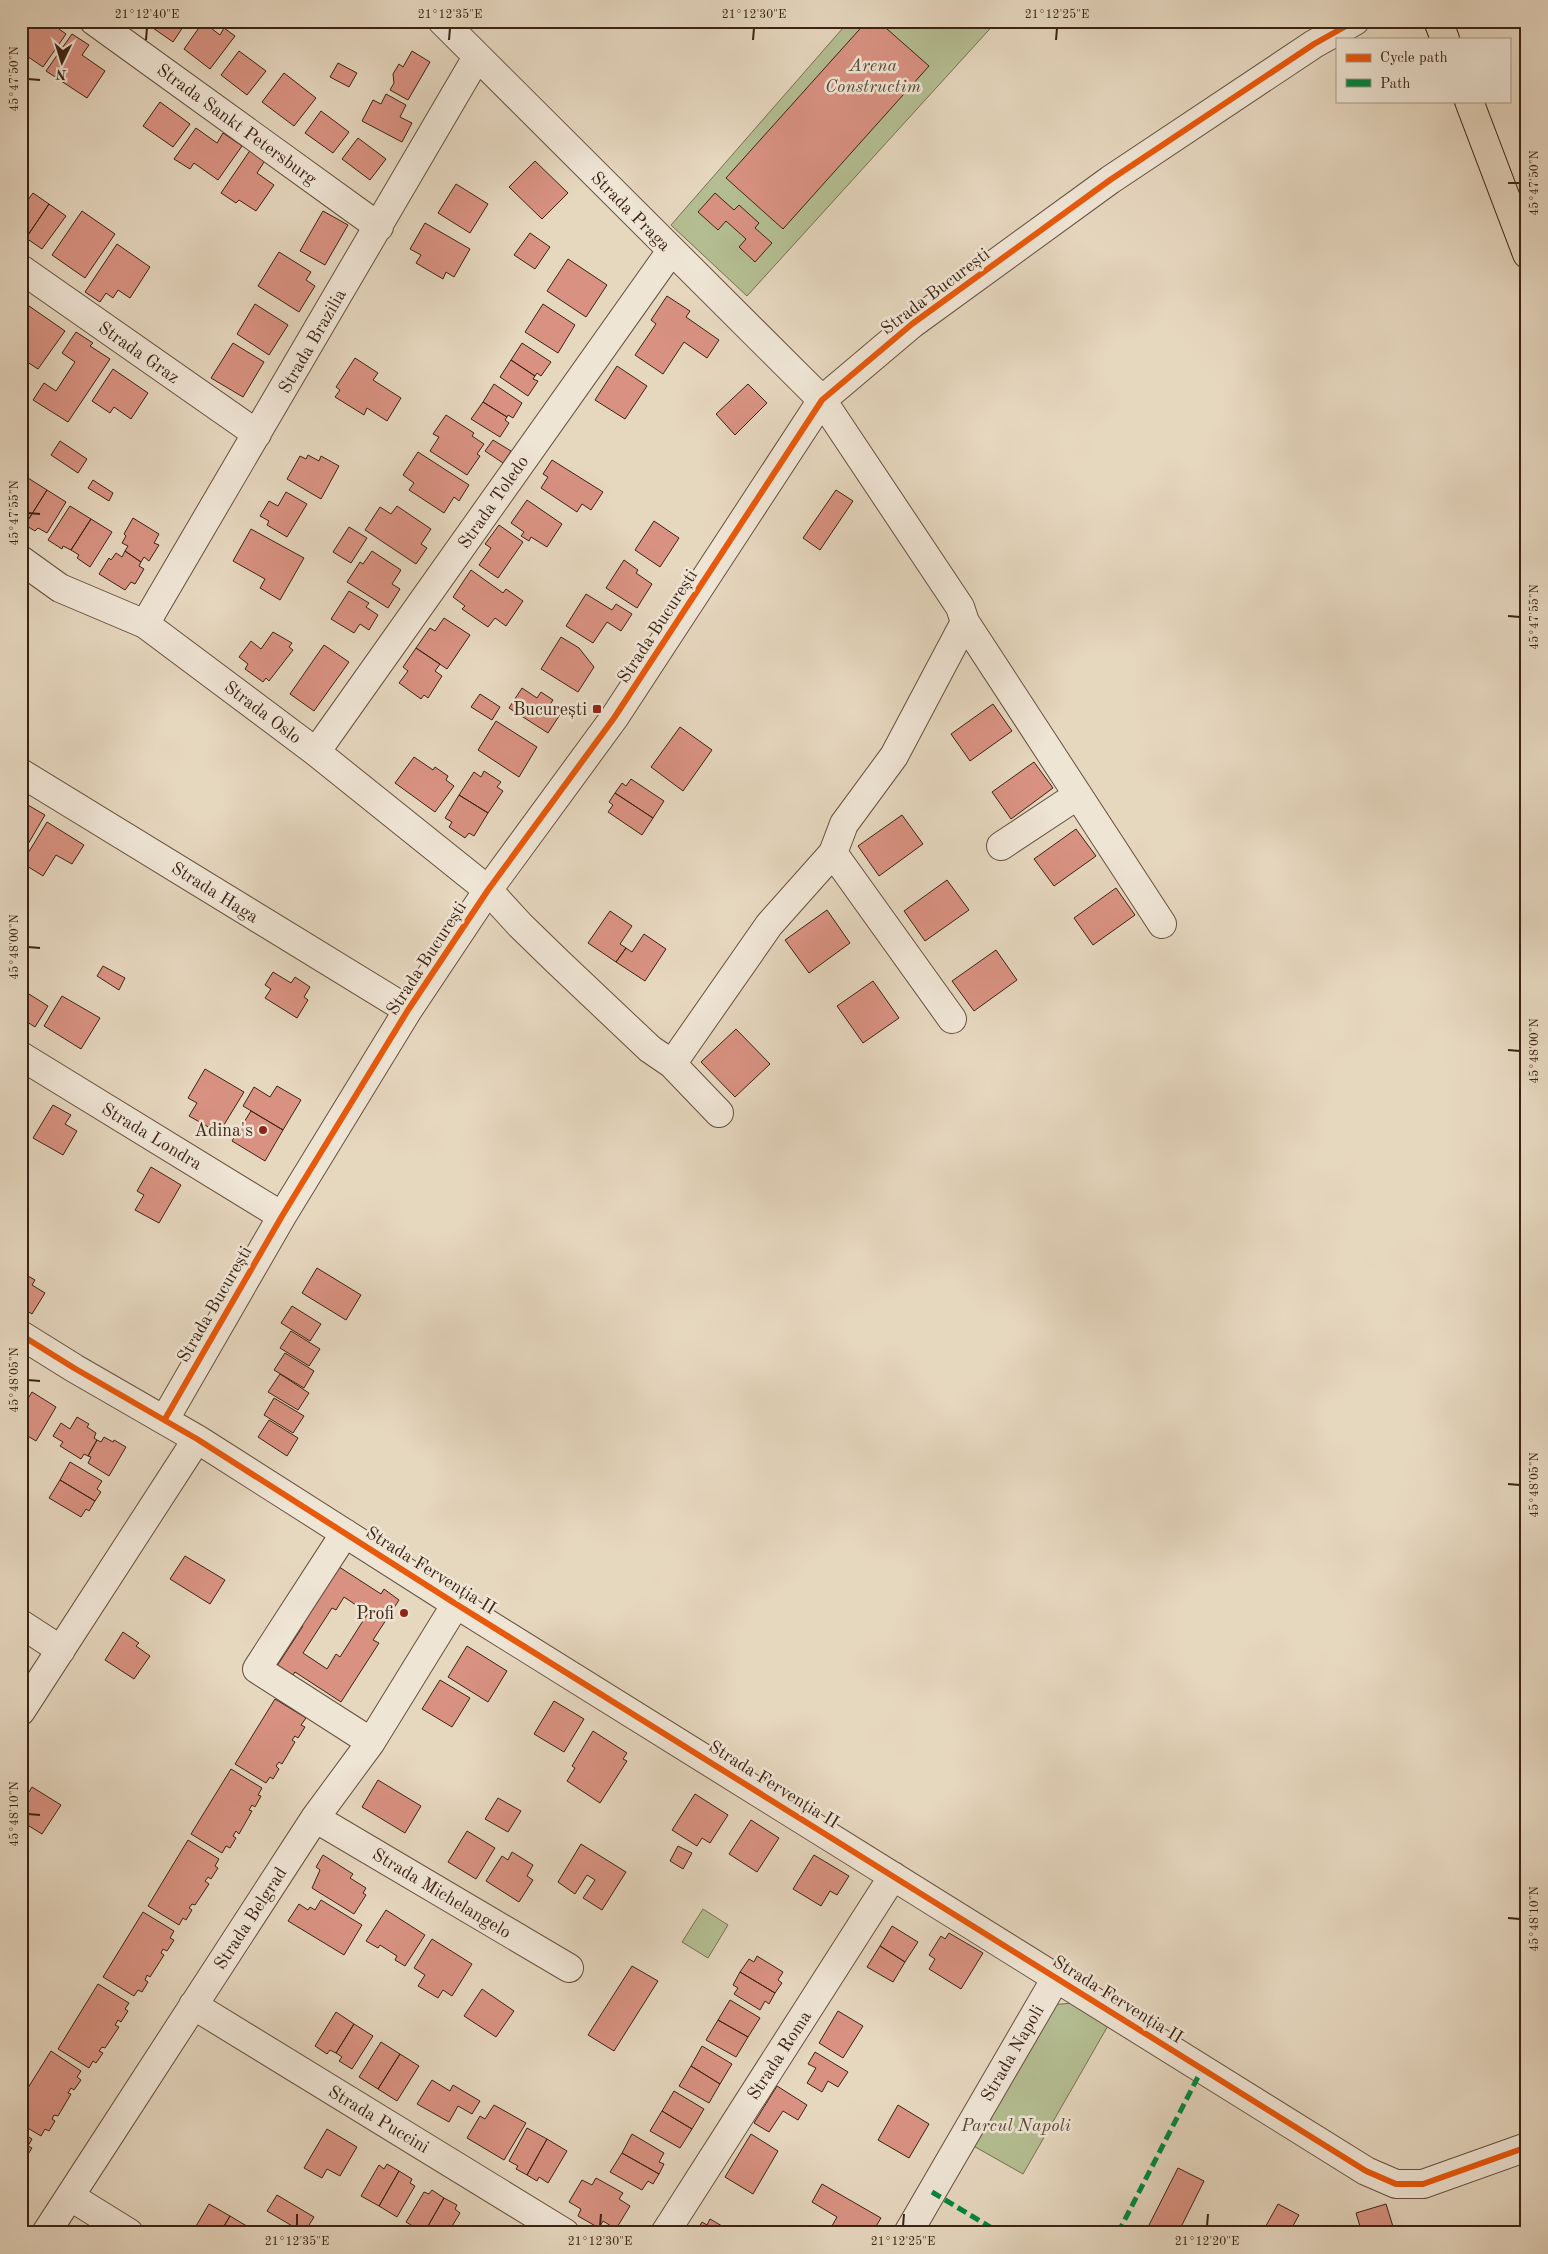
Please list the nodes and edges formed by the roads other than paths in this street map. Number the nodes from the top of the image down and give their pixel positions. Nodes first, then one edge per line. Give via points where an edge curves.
1 (94, 21) edge
2 (442, 21) edge
3 (1355, 21) edge
4 (1438, 21) edge
5 (1445, 38) edge
6 (477, 57) junction
7 (1469, 102) edge
8 (379, 227) junction
9 (671, 251) junction
10 (1527, 254) edge
11 (21, 270) edge
12 (822, 400) junction
13 (258, 434) junction
14 (21, 560) edge
15 (965, 622) junction
16 (145, 624) junction
17 (316, 752) junction
18 (21, 773) edge
19 (1078, 794) junction
20 (1001, 846) dead end
21 (833, 853) junction
22 (488, 890) junction
23 (1162, 924) dead end
24 (408, 1010) junction
25 (952, 1019) dead end
26 (21, 1056) edge
27 (672, 1064) junction
28 (720, 1113) dead end
29 (282, 1216) junction
30 (21, 1335) edge
31 (165, 1419) junction
32 (197, 1439) junction
33 (345, 1533) junction
34 (456, 1604) junction
35 (21, 1624) edge
36 (61, 1650) junction
37 (21, 1711) edge
38 (371, 1742) junction
39 (315, 1818) junction
40 (893, 1876) junction
41 (569, 1968) dead end
42 (1056, 1978) junction
43 (193, 2005) junction
44 (1527, 2147) edge
45 (71, 2197) junction
46 (46, 2233) edge
47 (129, 2233) edge
48 (565, 2233) edge
49 (665, 2233) edge
50 (908, 2233) edge

1 - 8 street, Strada Sankt Petersburg
2 - 6 street, Strada Praga
3 - 12 street, Strada București via 1314,44 1110,180 912,324
4 - 5 main road
6 - 8 street, Strada Brazilia
6 - 9 street, Strada Praga
7 - 10 main road
8 - 13 street, Strada Brazilia
9 - 12 street, Strada Praga
9 - 17 street, Strada Toledo
11 - 13 street, Strada Graz
12 - 15 street, Strada Praga via 951,592
12 - 22 street, Strada București via 614,718
13 - 16 street, Strada Brazilia
14 - 16 street, Strada Oslo via 60,588
15 - 19 street, Strada Praga
15 - 21 street via 894,756 844,824
16 - 17 street, Strada Oslo
17 - 22 street, Strada Oslo
18 - 24 street, Strada Haga
19 - 20 street
19 - 23 street, Strada Praga
21 - 25 street
21 - 27 street via 769,925
22 - 24 street, Strada București
22 - 27 street, Strada Oslo via 520,926 604,1006 650,1049
24 - 29 street, Strada București
26 - 29 street, Strada Londra
27 - 28 street, Strada Oslo
29 - 31 street, Strada București
30 - 31 street, Strada Fervenția II
31 - 32 street, Strada Fervenția II
32 - 33 street, Strada Fervenția II
32 - 36 street
33 - 34 street, Strada Fervenția II
33 - 38 street via 256,1669
34 - 38 street, Strada Belgrad
34 - 40 street, Strada Fervenția II
35 - 36 street
36 - 37 street
38 - 39 street, Strada Belgrad
39 - 41 street, Strada Michelangelo
39 - 43 street, Strada Belgrad
40 - 42 street, Strada Fervenția II
40 - 49 street, Strada Roma
42 - 44 street, Strada Fervenția II via 1366,2171 1396,2184 1423,2184
42 - 50 street, Strada Napoli
43 - 45 street, Strada Belgrad
43 - 48 street, Strada Puccini
45 - 46 street, Strada Belgrad
45 - 47 street

